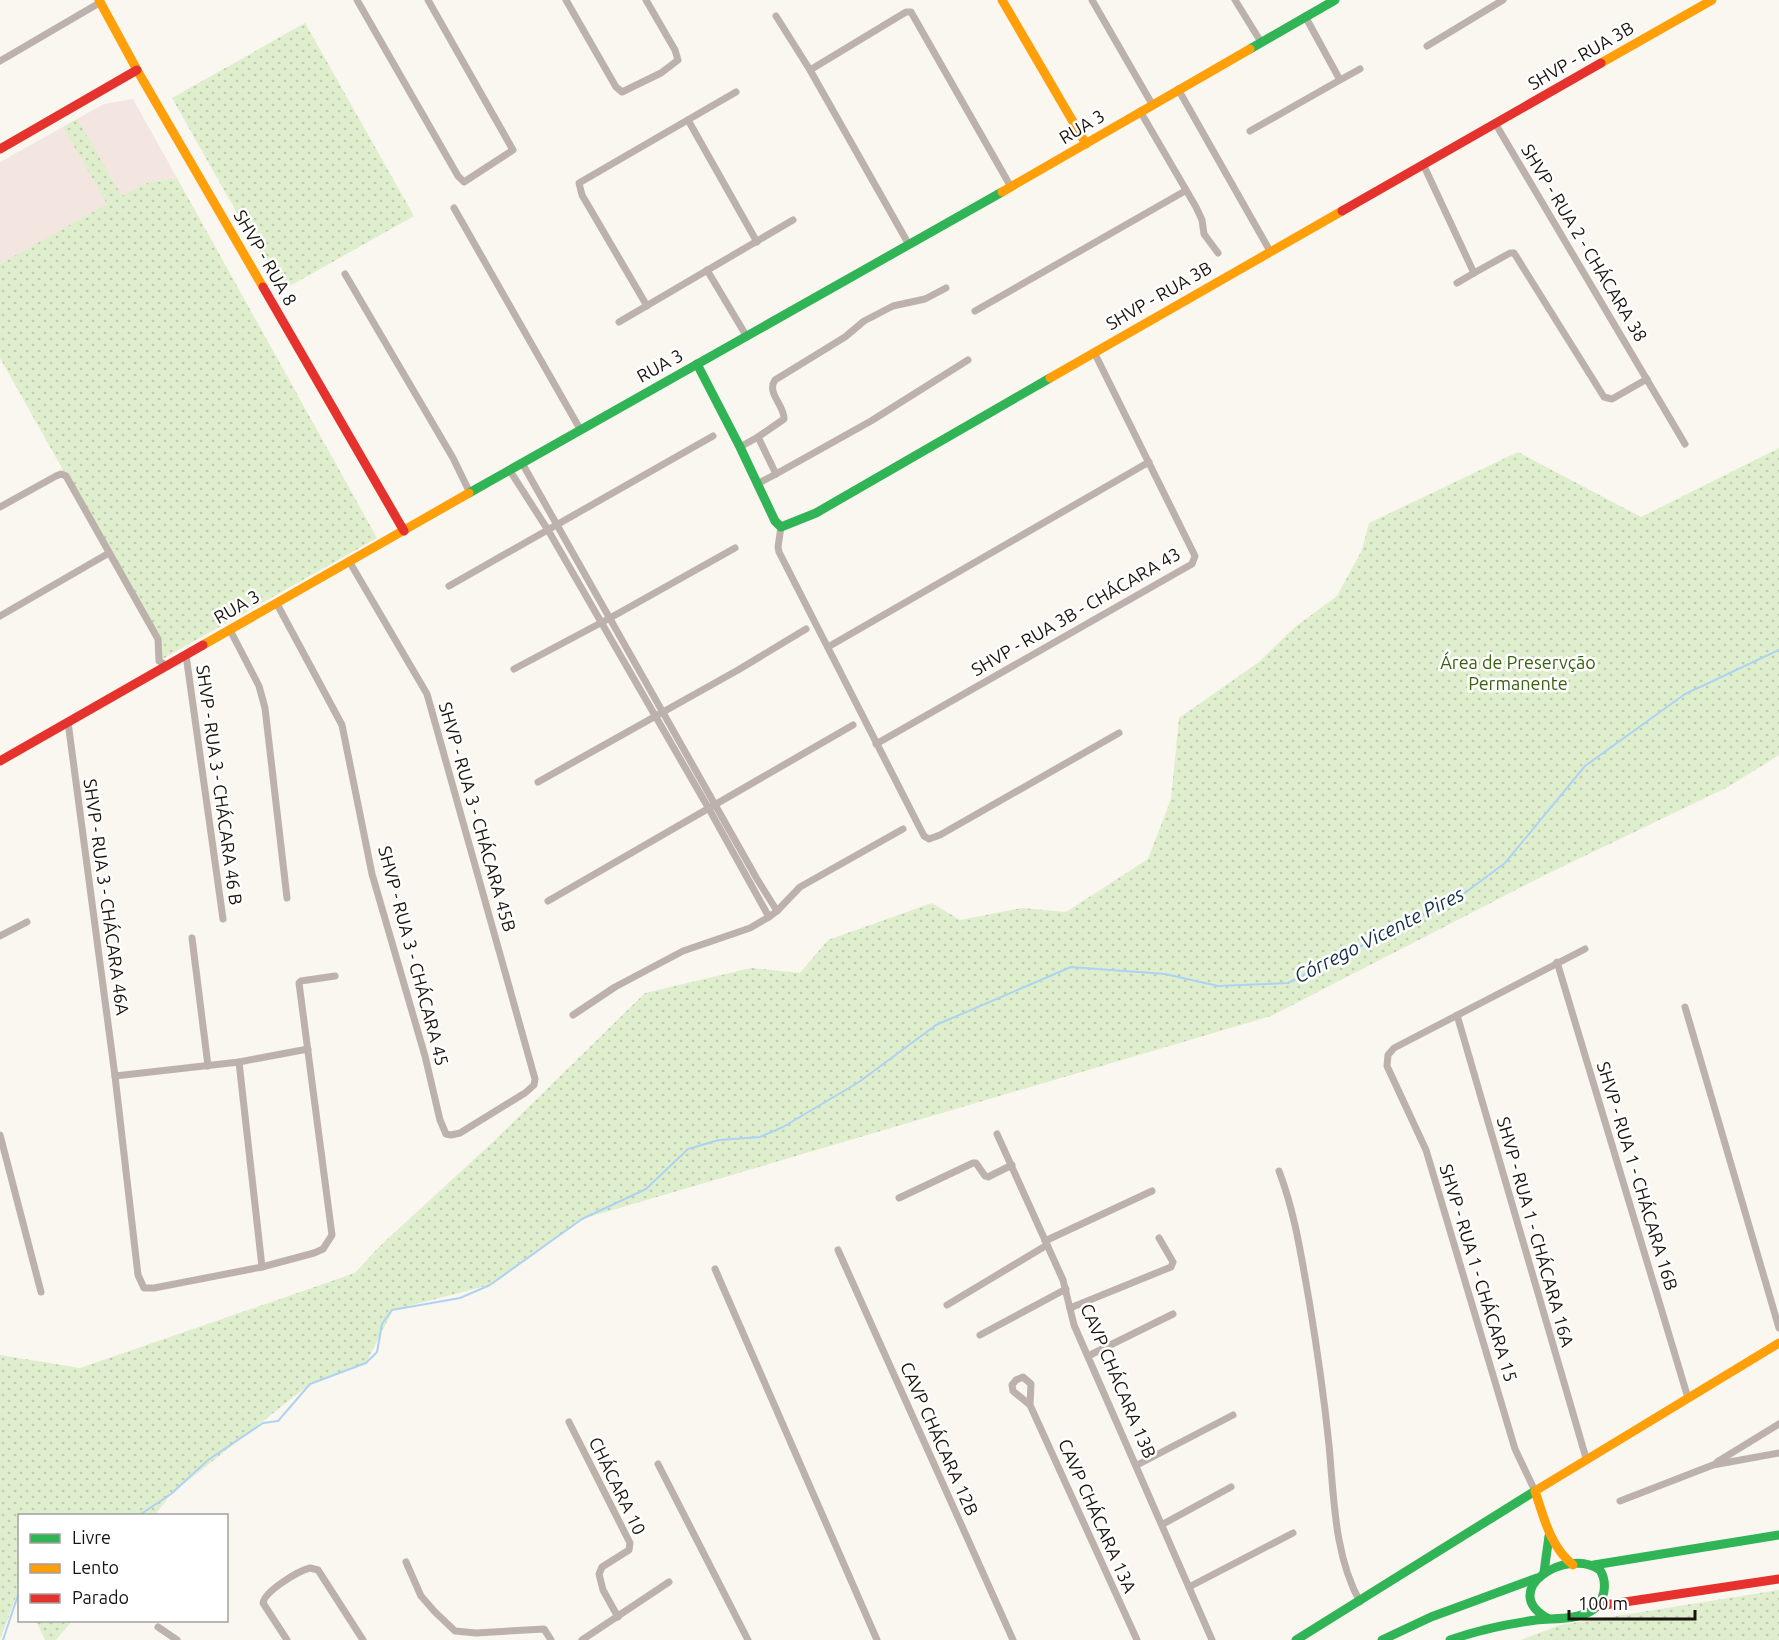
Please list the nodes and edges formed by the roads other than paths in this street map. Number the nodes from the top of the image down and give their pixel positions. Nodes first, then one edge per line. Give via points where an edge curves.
1 (357, 0) edge
2 (428, 0) edge
3 (566, 0) edge
4 (646, 0) edge
5 (1002, 0) edge
6 (1092, 0) edge
7 (1235, 0) edge
8 (1335, 0) edge
9 (1503, 0) edge
10 (1712, 0) edge
11 (100, 1) edge
12 (776, 16) dead end
13 (1305, 16) junction
14 (1261, 42) junction
15 (1427, 46) dead end
16 (0, 61) edge
17 (1360, 69) dead end
18 (138, 70) junction
19 (810, 70) junction
20 (1340, 80) junction
21 (1178, 89) junction
22 (736, 92) dead end
23 (1152, 104) junction
24 (1140, 111) junction
25 (688, 120) junction
26 (1496, 123) junction
27 (1250, 132) dead end
28 (1086, 144) junction
29 (0, 149) edge
30 (1423, 164) junction
31 (1011, 187) junction
32 (1185, 190) junction
33 (454, 208) dead end
34 (793, 220) dead end
35 (757, 242) junction
36 (908, 243) junction
37 (1270, 251) junction
38 (1218, 253) dead end
39 (707, 270) junction
40 (1474, 273) junction
41 (345, 274) dead end
42 (1457, 283) dead end
43 (946, 288) dead end
44 (646, 306) junction
45 (975, 311) dead end
46 (620, 322) dead end
47 (747, 337) junction
48 (1094, 352) junction
49 (968, 360) dead end
50 (697, 364) junction
51 (1647, 379) junction
52 (580, 429) junction
53 (713, 436) dead end
54 (758, 437) junction
55 (1685, 444) dead end
56 (740, 447) junction
57 (1149, 462) junction
58 (522, 463) junction
59 (510, 471) junction
60 (776, 474) junction
61 (757, 484) junction
62 (470, 493) junction
63 (543, 500) junction
64 (532, 506) junction
65 (0, 507) edge
66 (557, 525) junction
67 (781, 527) junction
68 (548, 530) junction
69 (404, 531) junction
70 (735, 548) dead end
71 (110, 553) junction
72 (349, 561) junction
73 (448, 586) dead end
74 (277, 604) junction
75 (0, 616) edge
76 (610, 618) junction
77 (600, 623) junction
78 (806, 628) dead end
79 (230, 630) junction
80 (828, 647) junction
81 (186, 655) junction
82 (168, 666) junction
83 (514, 669) dead end
84 (663, 712) junction
85 (654, 716) junction
86 (68, 722) junction
87 (853, 726) dead end
88 (1119, 733) dead end
89 (876, 744) junction
90 (0, 761) edge
91 (538, 782) dead end
92 (717, 805) junction
93 (709, 809) junction
94 (903, 829) dead end
95 (287, 898) dead end
96 (548, 901) dead end
97 (777, 911) junction
98 (769, 917) junction
99 (223, 919) dead end
100 (27, 922) dead end
101 (0, 936) edge
102 (192, 938) dead end
103 (1585, 949) dead end
104 (1557, 962) junction
105 (335, 976) dead end
106 (1685, 1007) dead end
107 (573, 1015) dead end
108 (1457, 1015) junction
109 (308, 1049) junction
110 (239, 1062) junction
111 (208, 1066) junction
112 (115, 1076) junction
113 (525, 1093) joint
114 (997, 1134) dead end
115 (0, 1135) edge
116 (1012, 1165) junction
117 (1279, 1170) dead end
118 (1152, 1191) dead end
119 (899, 1198) dead end
120 (1159, 1238) dead end
121 (1046, 1243) junction
122 (838, 1250) dead end
123 (262, 1267) junction
124 (715, 1269) dead end
125 (1066, 1288) junction
126 (40, 1292) dead end
127 (947, 1305) dead end
128 (1070, 1308) junction
129 (1173, 1314) dead end
130 (1779, 1328) edge
131 (980, 1335) dead end
132 (1779, 1343) edge
133 (1088, 1356) junction
134 (1688, 1398) junction
135 (1030, 1405) dead end
136 (1233, 1415) dead end
137 (569, 1422) dead end
138 (1779, 1424) edge
139 (1779, 1453) edge
140 (1586, 1458) junction
141 (658, 1464) dead end
142 (1137, 1465) junction
143 (1713, 1465) junction
144 (1231, 1487) dead end
145 (1534, 1491) junction
146 (1620, 1501) dead end
147 (1163, 1524) junction
148 (1293, 1533) dead end
149 (1550, 1533) junction
150 (1779, 1535) edge
151 (406, 1563) dead end
152 (1573, 1565) junction
153 (1594, 1565) junction
154 (1541, 1575) junction
155 (1779, 1580) edge
156 (669, 1582) dead end
157 (1189, 1587) junction
158 (1360, 1602) junction
159 (1598, 1606) junction
160 (618, 1617) junction
161 (1549, 1619) junction
162 (158, 1627) dead end
163 (177, 1640) edge
164 (287, 1640) edge
165 (363, 1640) edge
166 (551, 1640) edge
167 (582, 1640) edge
168 (748, 1640) edge
169 (877, 1640) edge
170 (1013, 1640) edge
171 (1137, 1640) edge
172 (1212, 1640) edge
173 (1296, 1640) edge
174 (1382, 1640) edge
175 (1450, 1640) edge

1 - 2 street via 464,182 513,150
3 - 4 street via 622,92 678,60
5 - 28 street
6 - 23 street
7 - 14 street
8 - 13 street, RUA 3
9 - 15 street
10 - 26 street, SHVP - RUA 3B
11 - 16 street
11 - 18 street, SHVP - RUA 8
12 - 19 street
13 - 14 street, RUA 3
13 - 20 street
14 - 21 street, RUA 3
17 - 20 street
18 - 29 street
18 - 69 street, SHVP - RUA 8
19 - 31 street via 911,12
19 - 36 street
20 - 27 street
21 - 23 street, RUA 3
21 - 37 street
22 - 25 street
23 - 24 street, RUA 3
24 - 28 street, RUA 3
24 - 32 street
25 - 35 street
25 - 44 street via 579,183 578,188
26 - 30 street, SHVP - RUA 3B
26 - 51 street, SHVP - RUA 2 - CHÁCARA 38
28 - 31 street, RUA 3
30 - 37 street, SHVP - RUA 3B
30 - 40 street
31 - 36 street, RUA 3
32 - 38 street via 1201,216 1204,234
32 - 45 street
33 - 52 street
34 - 35 street
35 - 39 street
36 - 47 street, RUA 3
37 - 48 street, SHVP - RUA 3B
39 - 44 street
39 - 47 street
40 - 42 street
40 - 51 street via 1514,253 1604,397 1612,399
41 - 62 street
43 - 54 street via 925,299 893,306 864,321 775,380 772,390 785,417
44 - 46 street
47 - 50 street, RUA 3
48 - 57 street, SHVP - RUA 3B - CHÁCARA 43
48 - 67 street, SHVP - RUA 3B via 816,513
49 - 60 street
50 - 52 street, RUA 3
50 - 56 street
51 - 55 street, SHVP - RUA 2 - CHÁCARA 38
52 - 58 street, RUA 3
53 - 66 street
54 - 56 street
54 - 60 street
56 - 61 street
57 - 80 street
57 - 89 street, SHVP - RUA 3B - CHÁCARA 43 via 1195,556 1192,564
58 - 59 street, RUA 3
58 - 63 street
59 - 62 street, RUA 3
59 - 64 street
60 - 61 street
61 - 67 street
62 - 69 street, RUA 3
63 - 64 street
63 - 66 street
64 - 68 street
65 - 71 street via 56,476 66,476
66 - 68 street
66 - 76 street
67 - 80 street via 779,552
68 - 73 street
68 - 77 street
69 - 72 street, RUA 3
70 - 76 street
71 - 75 street
71 - 82 street via 158,639 159,661
72 - 74 street, RUA 3
72 - 113 street, SHVP - RUA 3 - CHÁCARA 45B via 424,687 431,707 535,1079
74 - 79 street, RUA 3
74 - 113 street, SHVP - RUA 3 - CHÁCARA 45 via 342,725 372,874 443,1129 446,1134 460,1133
76 - 77 street
76 - 84 street
77 - 83 street
77 - 85 street
78 - 84 street
79 - 81 street, RUA 3
79 - 95 street via 259,686 265,708
80 - 89 street
81 - 82 street, RUA 3
81 - 99 street, SHVP - RUA 3 - CHÁCARA 46 B
82 - 86 street, RUA 3
84 - 85 street
84 - 92 street
85 - 91 street
85 - 93 street
86 - 90 street, RUA 3
86 - 112 street, SHVP - RUA 3 - CHÁCARA 46A
87 - 92 street
88 - 89 street via 929,839 920,832
92 - 93 street
92 - 97 street
93 - 96 street
93 - 98 street
94 - 97 street via 800,887
97 - 98 street
98 - 107 street via 750,928 683,951 615,987
100 - 101 street
102 - 111 street
103 - 104 street
104 - 108 street
104 - 134 street, SHVP - RUA 1 - CHÁCARA 16B
105 - 109 street, SHVP - RUA 3 - CHÁCARA 46A via 299,983
106 - 130 street
108 - 140 street, SHVP - RUA 1 - CHÁCARA 16A
108 - 145 street, SHVP - RUA 1 - CHÁCARA 15 via 1394,1048 1388,1055 1387,1066 1426,1150 1515,1449
109 - 110 street
109 - 123 street, SHVP - RUA 3 - CHÁCARA 46A via 332,1235 323,1249
110 - 111 street
110 - 123 street
111 - 112 street
112 - 123 street, SHVP - RUA 3 - CHÁCARA 46A via 138,1275 144,1288
114 - 116 street, CAVP CHÁCARA 13B
115 - 126 street
116 - 119 street via 988,1177 973,1163
116 - 121 street, CAVP CHÁCARA 13B
117 - 158 street via 1293,1211 1317,1349 1341,1542 1349,1579
118 - 121 street
120 - 128 street via 1173,1262 1169,1269
121 - 125 street, CAVP CHÁCARA 13B
121 - 127 street
122 - 170 street, CAVP CHÁCARA 12B
124 - 169 street
125 - 128 street, CAVP CHÁCARA 13B
125 - 131 street
128 - 133 street, CAVP CHÁCARA 13B
129 - 133 street
132 - 134 street
133 - 142 street, CAVP CHÁCARA 13B
134 - 140 street
135 - 171 street, CAVP CHÁCARA 13A
136 - 142 street
137 - 160 street, CHÁCARA 10 via 630,1543 629,1550 598,1574
138 - 143 street
139 - 143 street
140 - 145 street
141 - 168 street
142 - 147 street, CAVP CHÁCARA 13B
143 - 146 street
144 - 147 street
145 - 149 street
145 - 158 street
147 - 157 street, CAVP CHÁCARA 13B
148 - 157 street
149 - 152 street via 1560,1554
149 - 154 street
150 - 153 street
151 - 166 street via 421,1596 455,1631 544,1629
152 - 153 street
152 - 154 street
153 - 159 street via 1605,1582 1604,1597
154 - 161 street via 1531,1590 1533,1604 1539,1614
154 - 174 street
155 - 159 street
156 - 160 street
157 - 172 street, CAVP CHÁCARA 13B
158 - 173 street
159 - 161 street via 1572,1617
160 - 167 street
161 - 175 street via 1505,1625
162 - 163 street
164 - 165 street via 263,1598 310,1568 318,1570

